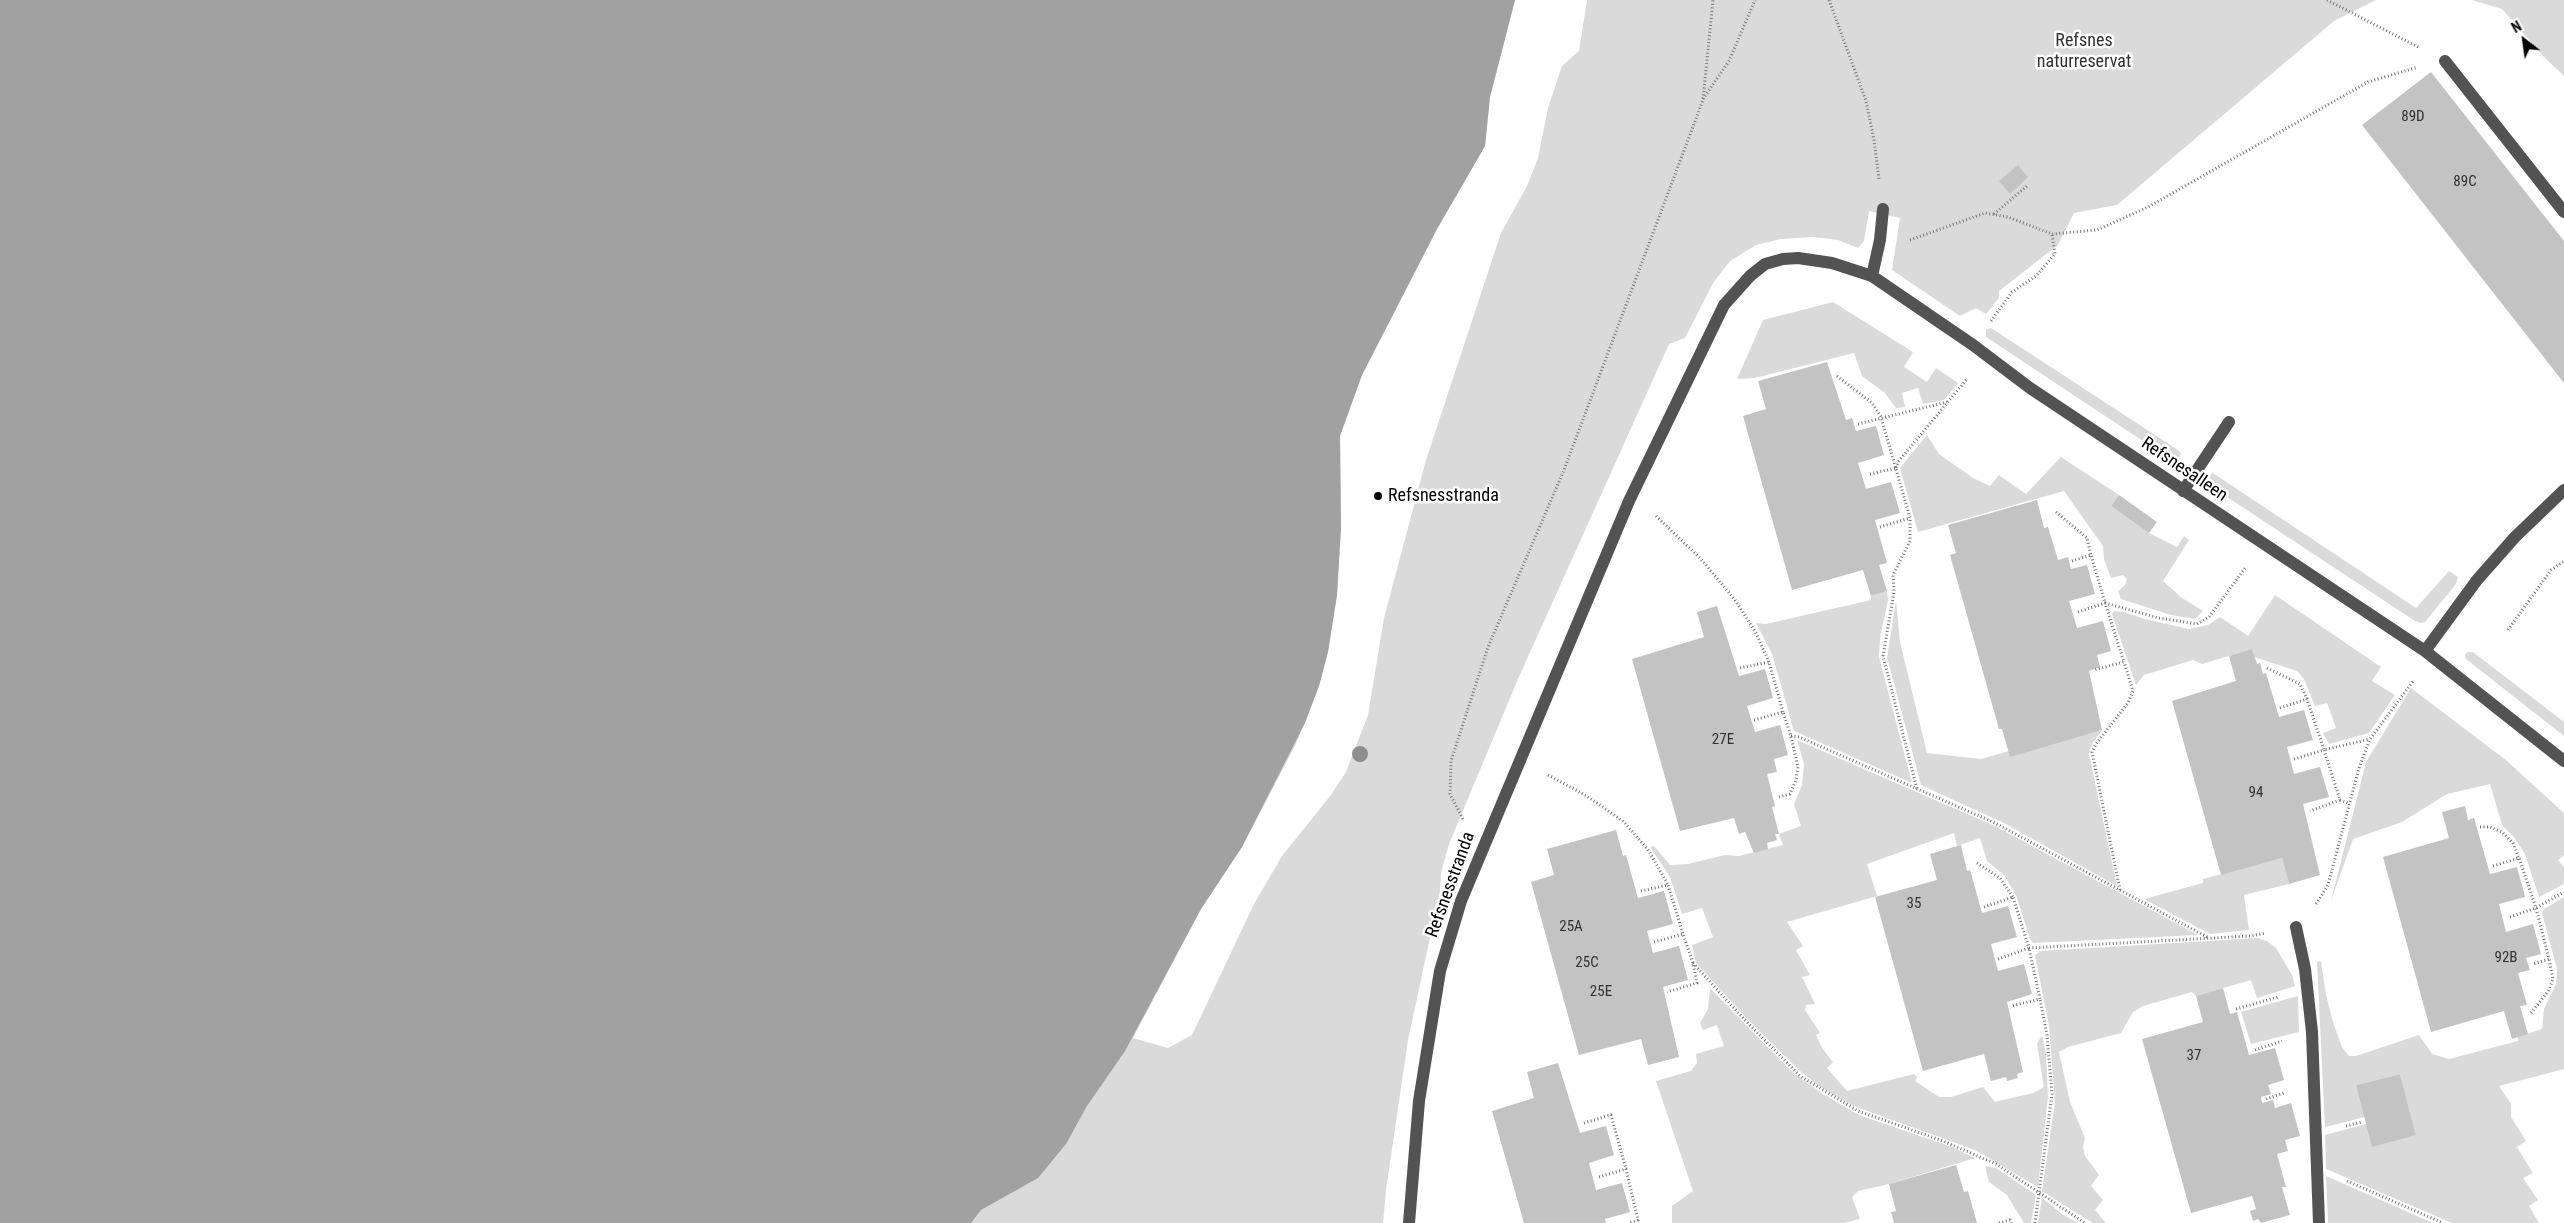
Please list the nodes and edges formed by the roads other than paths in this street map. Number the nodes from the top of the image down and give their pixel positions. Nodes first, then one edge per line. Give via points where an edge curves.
1 (2445, 61) road end
2 (1883, 209) road end
3 (2564, 212) edge
4 (1765, 264) joint
5 (1872, 276) junction
6 (2229, 422) dead end
7 (2184, 490) junction
8 (2564, 490) edge
9 (2425, 651) junction
10 (2564, 761) edge
11 (2296, 928) road end
12 (1409, 1223) edge
13 (2319, 1223) edge

1 - 3 street
2 - 5 street
4 - 5 street, Refsnesalleen via 1783,258 1798,258 1832,263
4 - 12 street, Refsnesstranda via 1724,305 1629,501 1461,901 1440,971 1419,1101
5 - 7 street, Refsnesalleen via 2030,388
6 - 7 street
7 - 9 street, Refsnesalleen
8 - 9 street via 2515,537 2477,580
9 - 10 street, Refsnesalleen
11 - 13 street via 2308,989

